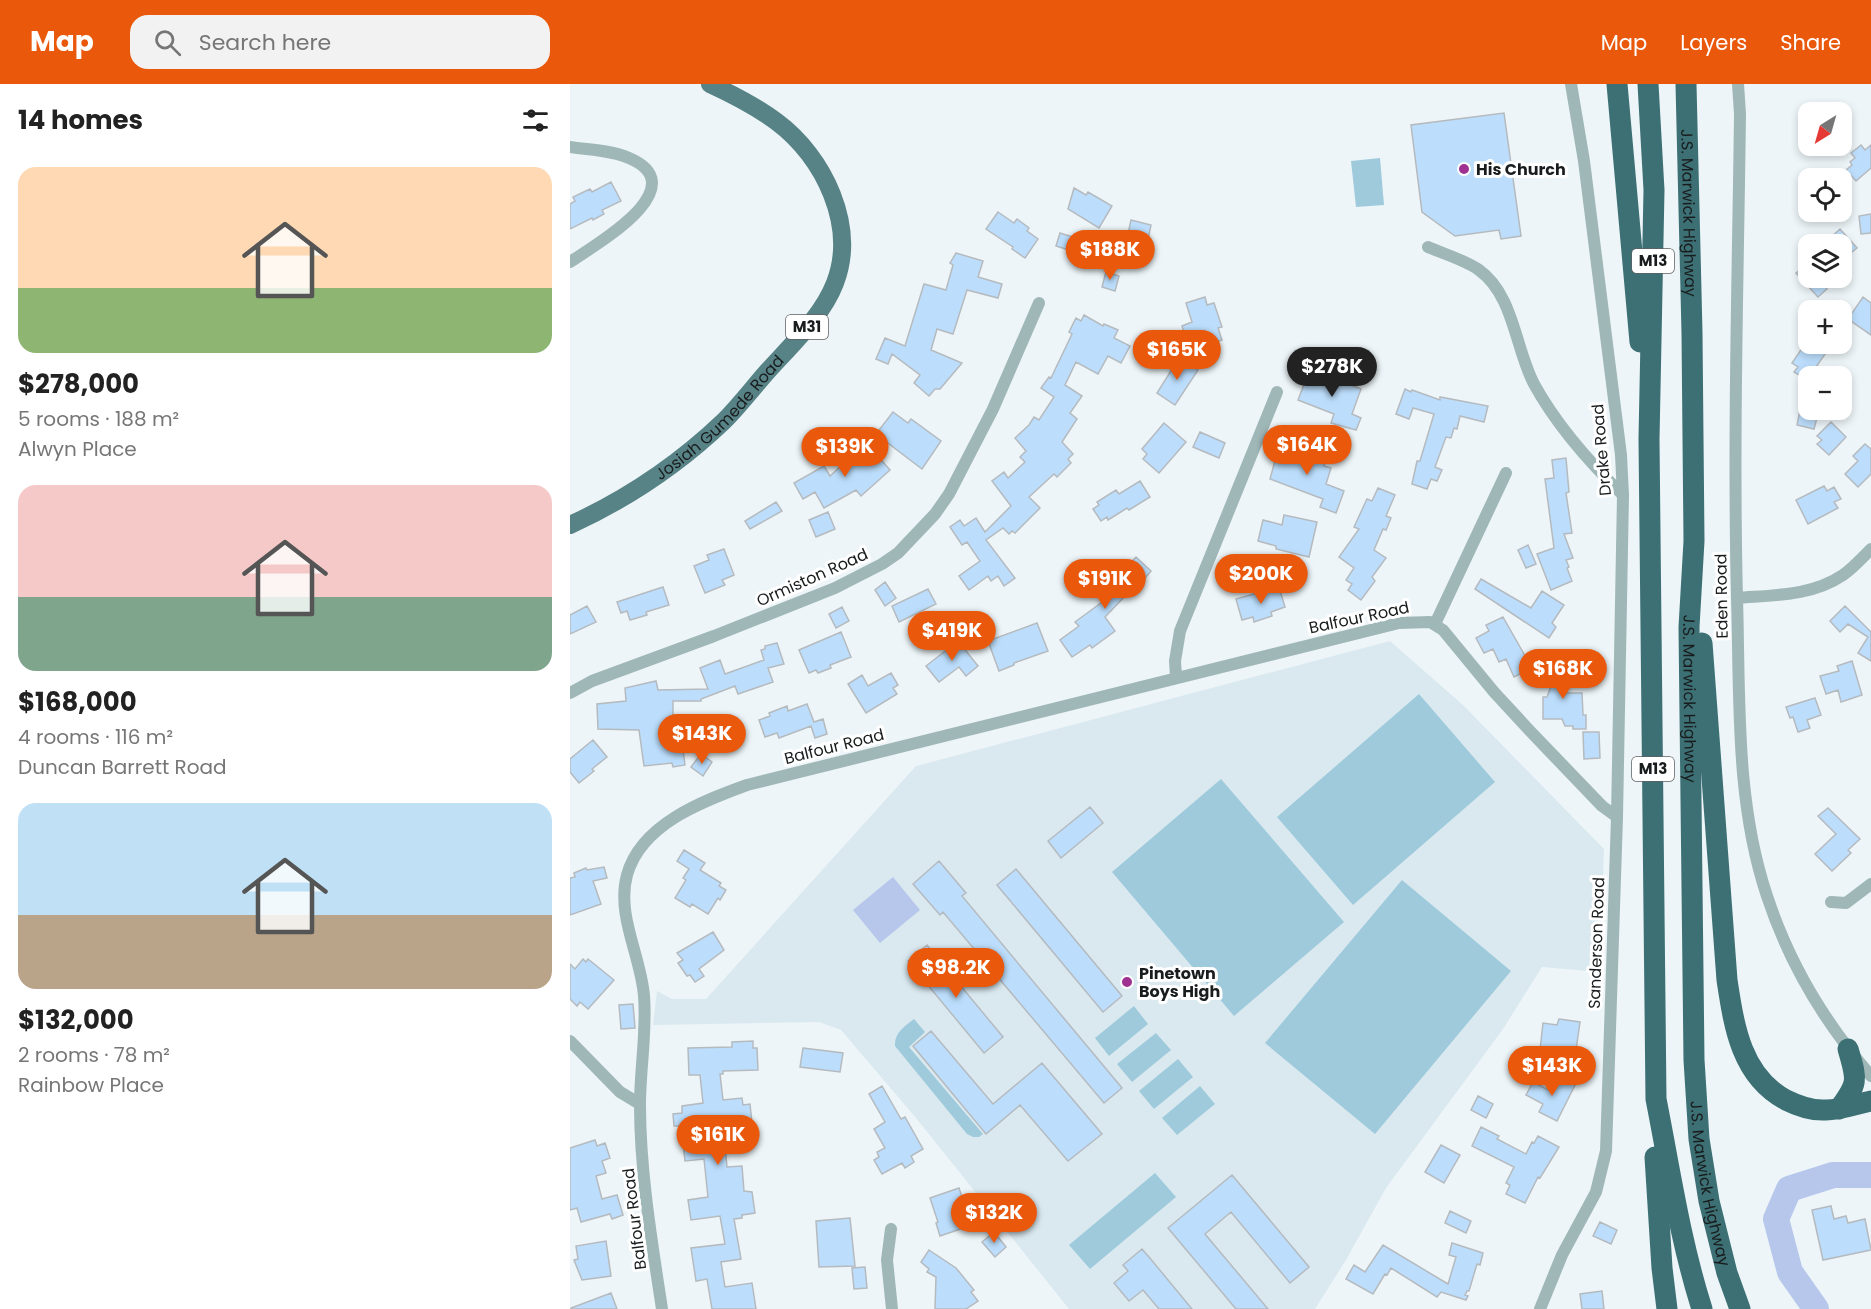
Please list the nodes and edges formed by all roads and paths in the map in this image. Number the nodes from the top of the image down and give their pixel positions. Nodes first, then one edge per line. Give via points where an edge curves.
1 (710, 84) edge
2 (1571, 84) edge
3 (1617, 84) edge
4 (1648, 84) edge
5 (1686, 84) edge
6 (1738, 84) edge
7 (570, 147) edge
8 (1428, 247) dead end
9 (570, 262) edge
10 (1039, 303) dead end
11 (1277, 392) dead end
12 (1649, 439) junction
13 (1506, 473) dead end
14 (1623, 495) junction
15 (570, 525) edge
16 (1694, 541) junction
17 (1871, 549) edge
18 (1737, 598) junction
19 (1435, 624) junction
20 (1176, 677) junction
21 (570, 693) edge
22 (1617, 817) junction
23 (1871, 884) edge
24 (1831, 902) dead end
25 (570, 1041) edge
26 (1848, 1049) junction
27 (1871, 1076) edge
28 (1656, 1100) junction
29 (1871, 1101) edge
30 (640, 1104) junction
31 (1839, 1109) junction
32 (891, 1229) dead end
33 (662, 1309) edge
34 (892, 1309) edge
35 (1540, 1309) edge
36 (1667, 1309) edge
37 (1702, 1309) edge
38 (1740, 1309) edge

1 - 15 main road, Josiah Gumede Road / M31 via 778,123 812,157 836,203 843,241 835,284 805,329 725,420 677,462
2 - 14 street, Drake Road via 1584,161
3 - 12 highway
4 - 12 highway, M13 via 1654,190
5 - 16 highway, J.S. Marwick Highway / M13
6 - 18 street, Eden Road
7 - 9 street via 615,153 640,163 652,182 652,191 641,208
8 - 14 street via 1478,269 1490,281 1505,304 1534,384 1576,446
10 - 21 street, Ormiston Road via 993,409 949,494 898,553 835,588 592,681
11 - 20 street via 1180,631
12 - 28 highway, M13
13 - 19 street
14 - 22 street, Drake Road
16 - 31 highway via 1727,980 1734,1025 1744,1056 1768,1087 1810,1110
16 - 38 highway, J.S. Marwick Highway / M13 via 1689,627 1694,1060 1699,1139 1709,1201
17 - 18 street via 1823,586
18 - 26 street, Eden Road via 1744,783 1758,864 1782,938 1799,974
19 - 20 street, Balfour Road via 1399,623
19 - 22 street via 1530,731
20 - 30 street, Balfour Road via 747,785 678,814 663,825 633,862 625,894 644,997
22 - 35 street, Sanderson Road via 1606,1151 1596,1192 1562,1255
23 - 24 street via 1846,903
25 - 30 street via 620,1092
26 - 27 street, Eden Road
26 - 31 highway via 1856,1076 1854,1087
28 - 36 highway via 1656,1172
28 - 37 highway, M13 via 1685,1252
29 - 31 highway
30 - 33 street, Balfour Road
32 - 34 street via 887,1260

